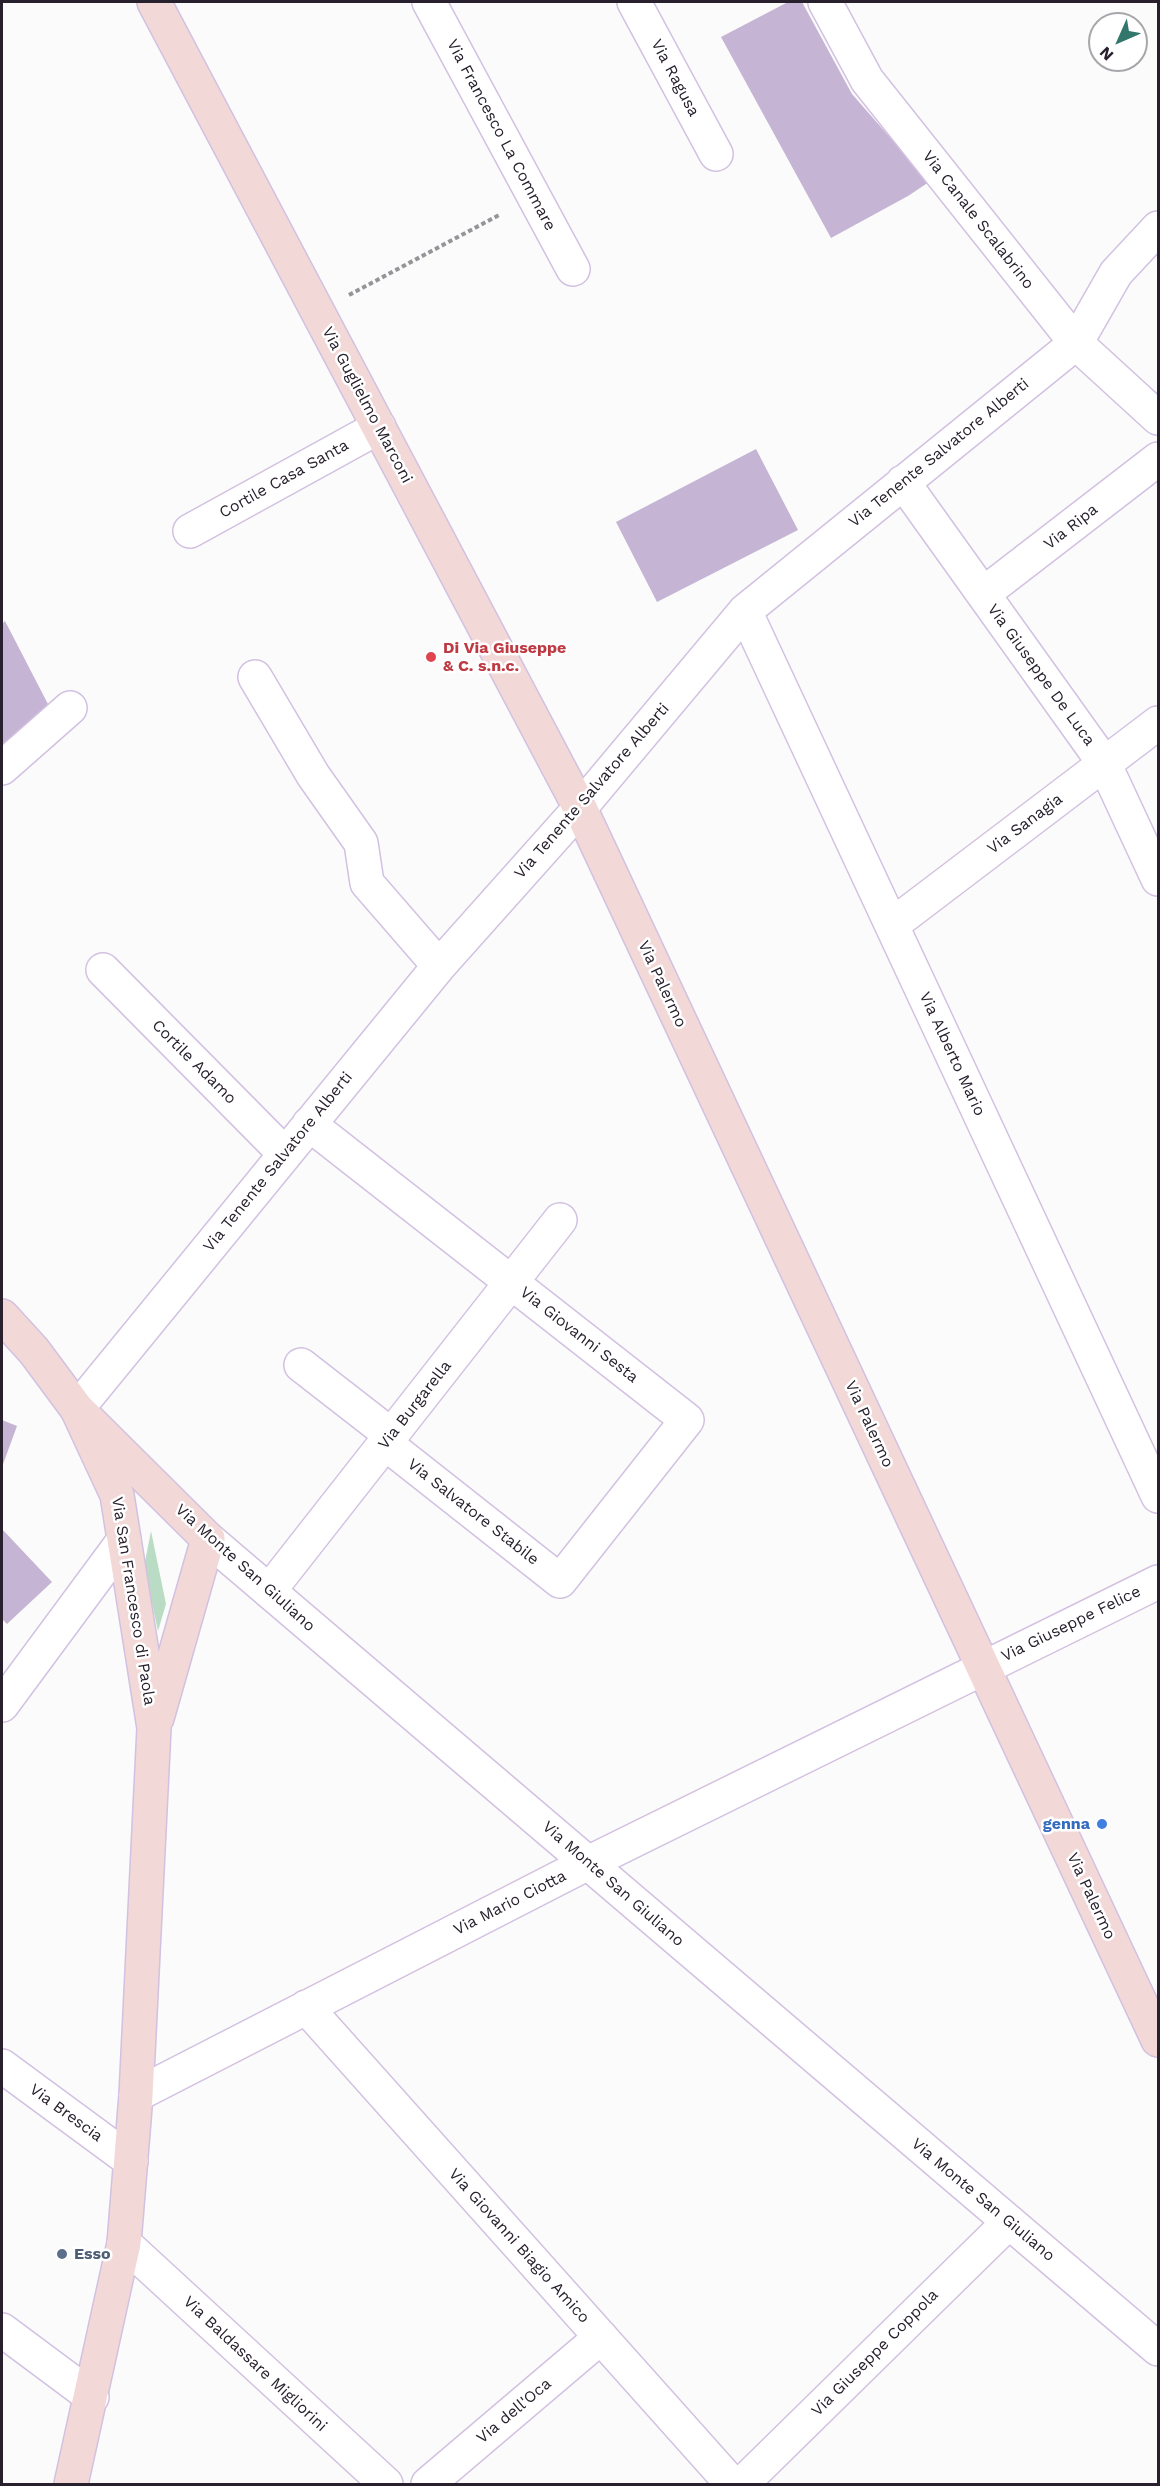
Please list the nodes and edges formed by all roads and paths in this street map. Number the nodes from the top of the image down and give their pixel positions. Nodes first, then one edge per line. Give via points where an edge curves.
1 (154, 2) edge
2 (429, 2) edge
3 (634, 2) edge
4 (825, 2) edge
5 (716, 154) dead end
6 (534, 196) junction
7 (1158, 228) edge
8 (573, 269) dead end
9 (318, 312) junction
10 (1076, 343) junction
11 (1158, 418) edge
12 (379, 428) junction
13 (1158, 459) edge
14 (903, 482) junction
15 (190, 531) dead end
16 (983, 594) junction
17 (745, 611) junction
18 (255, 678) dead end
19 (70, 708) dead end
20 (1158, 723) edge
21 (1104, 763) junction
22 (2, 768) edge
23 (579, 808) junction
24 (1158, 879) edge
25 (891, 925) junction
26 (439, 966) junction
27 (103, 970) dead end
28 (309, 1124) junction
29 (285, 1154) junction
30 (560, 1220) dead end
31 (511, 1282) junction
32 (2, 1316) edge
33 (302, 1365) dead end
34 (77, 1409) junction
35 (388, 1439) junction
36 (1158, 1496) edge
37 (208, 1539) junction
38 (124, 1540) junction
39 (560, 1581) joint
40 (1158, 1582) edge
41 (269, 1591) junction
42 (983, 1667) junction
43 (13, 1669) edge
44 (2, 1705) edge
45 (154, 1728) junction
46 (588, 1863) junction
47 (306, 2007) junction
48 (1158, 2040) edge
49 (2, 2066) edge
50 (136, 2095) junction
51 (131, 2161) junction
52 (1009, 2222) junction
53 (124, 2243) junction
54 (2, 2330) edge
55 (601, 2337) junction
56 (1158, 2349) edge
57 (92, 2397) junction
58 (71, 2484) edge
59 (386, 2484) edge
60 (428, 2484) edge
61 (732, 2484) edge
62 (742, 2484) edge

1 - 9 main road, Via Guglielmo Marconi
2 - 6 street, Via Francesco La Commare
3 - 5 street, Via Ragusa
4 - 10 street, Via Canale Scalabrino via 867,80
6 - 8 street, Via Francesco La Commare
6 - 9 path
7 - 10 street, Via Tenente Salvatore Alberti via 1116,273
9 - 12 main road, Via Guglielmo Marconi
10 - 11 street, Via Canale Scalabrino
10 - 14 street, Via Tenente Salvatore Alberti
12 - 15 street, Cortile Casa Santa
12 - 23 main road, Via Guglielmo Marconi
13 - 16 street, Via Ripa
14 - 16 street, Via Giuseppe De Luca
14 - 17 street, Via Tenente Salvatore Alberti
16 - 21 street, Via Giuseppe De Luca
17 - 23 street, Via Tenente Salvatore Alberti
17 - 25 street, Via Alberto Mario
18 - 26 street via 313,775 361,843 367,884
19 - 22 street
20 - 21 street, Via Sanagia
21 - 24 street, Via Giuseppe De Luca
21 - 25 street, Via Sanagia
23 - 26 street, Via Tenente Salvatore Alberti
23 - 42 main road, Via Palermo
25 - 36 street, Via Alberto Mario
26 - 28 street, Via Tenente Salvatore Alberti
27 - 29 street, Cortile Adamo
28 - 29 street, Via Tenente Salvatore Alberti
28 - 31 street, Via Giovanni Sesta
29 - 34 street, Via Tenente Salvatore Alberti
30 - 31 street, Via Burgarella
31 - 35 street, Via Burgarella
31 - 39 street, Via Giovanni Sesta via 687,1420
32 - 34 main road
33 - 35 street, Via Salvatore Stabile
34 - 37 main road, Via Monte San Giuliano
34 - 38 main road, Via San Francesco di Paola via 117,1495
35 - 39 street, Via Salvatore Stabile
35 - 41 street, Via Burgarella
37 - 41 street, Via Monte San Giuliano
37 - 45 main road
38 - 43 street
38 - 45 main road, Via San Francesco di Paola
40 - 42 street, Via Giuseppe Felice
41 - 46 street, Via Monte San Giuliano
42 - 46 street, Via Mario Ciotta
42 - 48 main road, Via Palermo
43 - 44 street
45 - 50 main road
46 - 47 street, Via Mario Ciotta
46 - 52 street, Via Monte San Giuliano
47 - 50 street, Via Mario Ciotta
47 - 55 street, Via Giovanni Biagio Amico
49 - 51 street, Via Brescia
50 - 51 main road
51 - 53 main road
52 - 56 street, Via Monte San Giuliano
52 - 62 street, Via Giuseppe Coppola
53 - 57 main road
53 - 59 street, Via Baldassare Migliorini
54 - 57 street
55 - 60 street, Via dell'Oca
55 - 61 street, Via Giovanni Biagio Amico
57 - 58 main road

